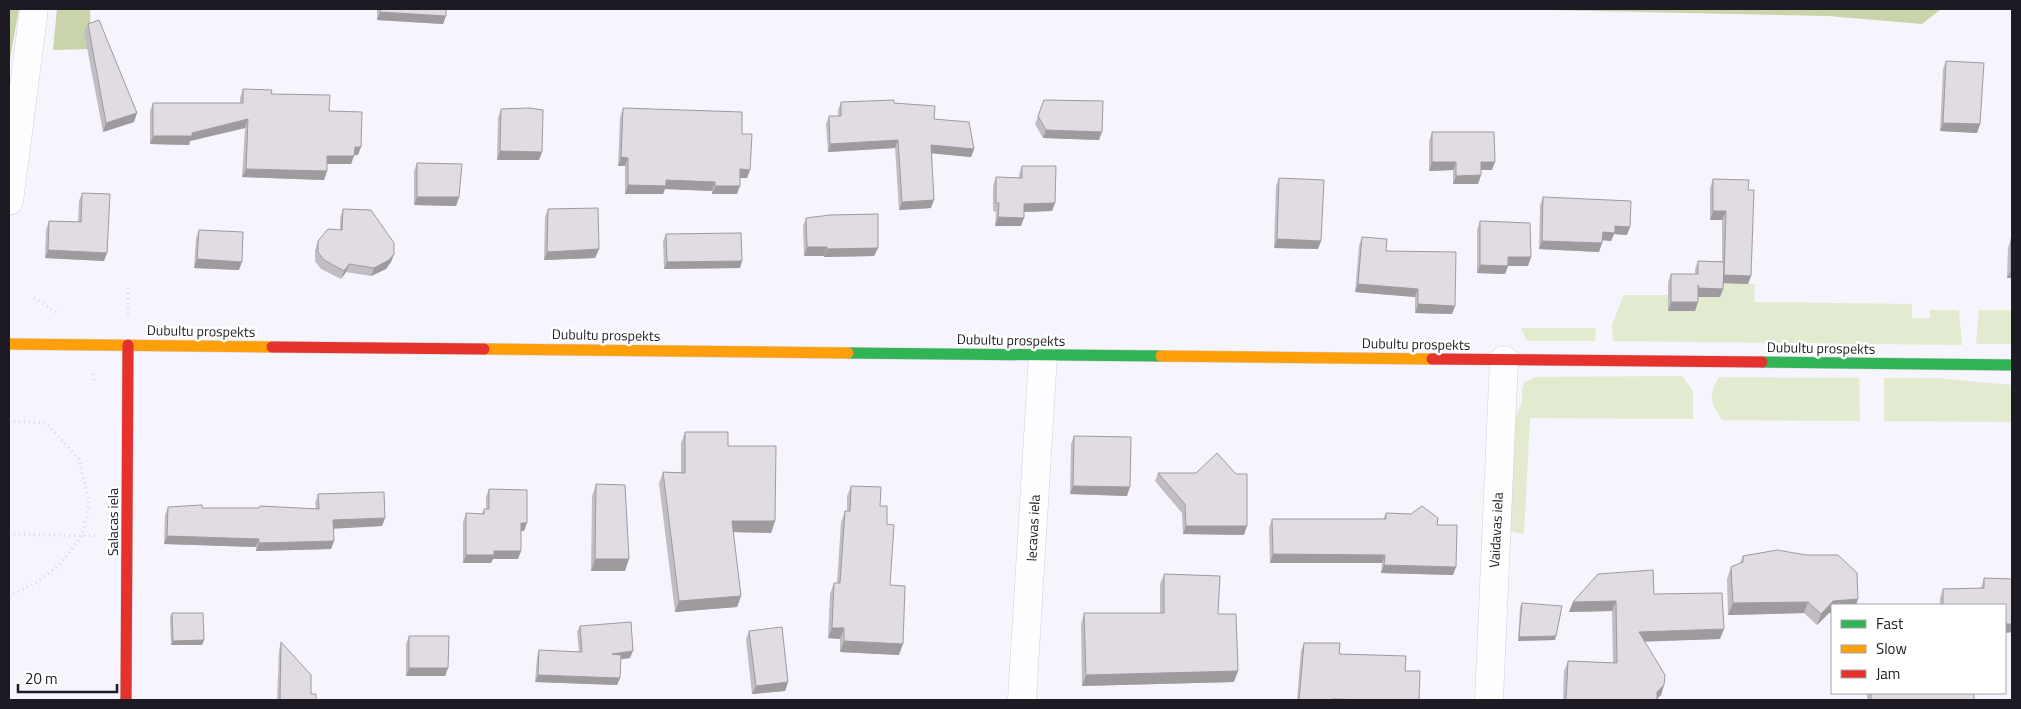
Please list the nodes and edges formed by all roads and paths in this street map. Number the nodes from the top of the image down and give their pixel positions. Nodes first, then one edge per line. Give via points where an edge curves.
1 (34, 9) edge
2 (9, 201) edge
3 (9, 344) edge
4 (128, 345) junction
5 (1043, 355) junction
6 (1504, 360) junction
7 (2012, 365) edge
8 (9, 421) edge
9 (9, 534) edge
10 (82, 536) junction
11 (128, 537) junction
12 (9, 596) edge
13 (126, 700) edge
14 (1022, 700) edge
15 (1488, 700) edge

1 - 2 street
3 - 4 main road, Dubultu prospekts
4 - 5 main road, Dubultu prospekts
4 - 11 main road, Salacas iela
5 - 6 main road, Dubultu prospekts
5 - 14 street, Iecavas iela
6 - 7 main road, Dubultu prospekts
6 - 15 street, Vaidavas iela
8 - 10 path via 46,423 78,459 89,504
9 - 10 path
10 - 11 path
10 - 12 path via 58,566 34,584
11 - 13 main road, Salacas iela

